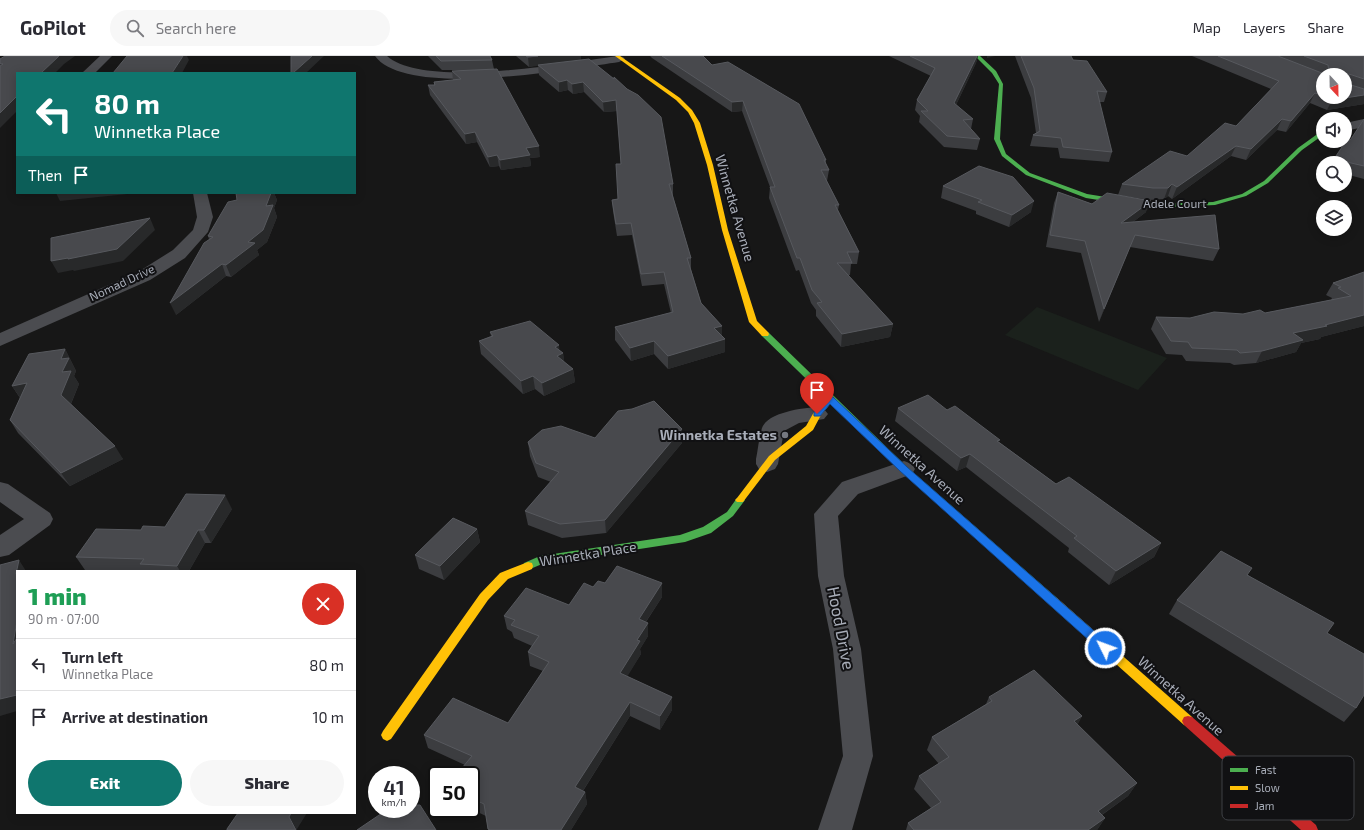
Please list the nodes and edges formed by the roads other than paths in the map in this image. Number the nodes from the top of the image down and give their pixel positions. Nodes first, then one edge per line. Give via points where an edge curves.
1 (107, 56) edge
2 (380, 56) edge
3 (976, 56) edge
4 (618, 58) edge
5 (89, 72) edge
6 (1364, 123) edge
7 (1352, 126) edge
8 (1316, 137) edge
9 (200, 194) edge
10 (0, 340) edge
11 (824, 406) junction
12 (768, 464) joint
13 (904, 469) junction
14 (0, 490) edge
15 (0, 548) edge
16 (387, 735) dead end
17 (1228, 756) edge
18 (1300, 820) edge
19 (836, 830) edge
20 (1311, 830) edge

1 - 5 street
2 - 4 street via 383,62 404,70 447,75 507,74
3 - 8 street, Adele Court via 994,72 1001,84 997,139 1004,155 1028,174 1086,196 1149,206 1213,204 1244,195 1266,182
4 - 11 street, Winnetka Avenue via 678,99 694,118 710,165 725,230 753,322
6 - 7 street
9 - 10 street, Nomad Drive via 205,217 200,232 179,254 144,276
11 - 12 street, Winnetka Place via 781,421 773,428
11 - 13 street, Winnetka Avenue
12 - 16 street, Winnetka Place via 730,514 707,530 681,539 540,560 504,576 484,596
13 - 17 street, Winnetka Avenue
13 - 19 street, Hood Drive via 850,488 826,514 831,576 847,649 858,756
14 - 15 street via 41,519
18 - 20 street, Winnetka Avenue

